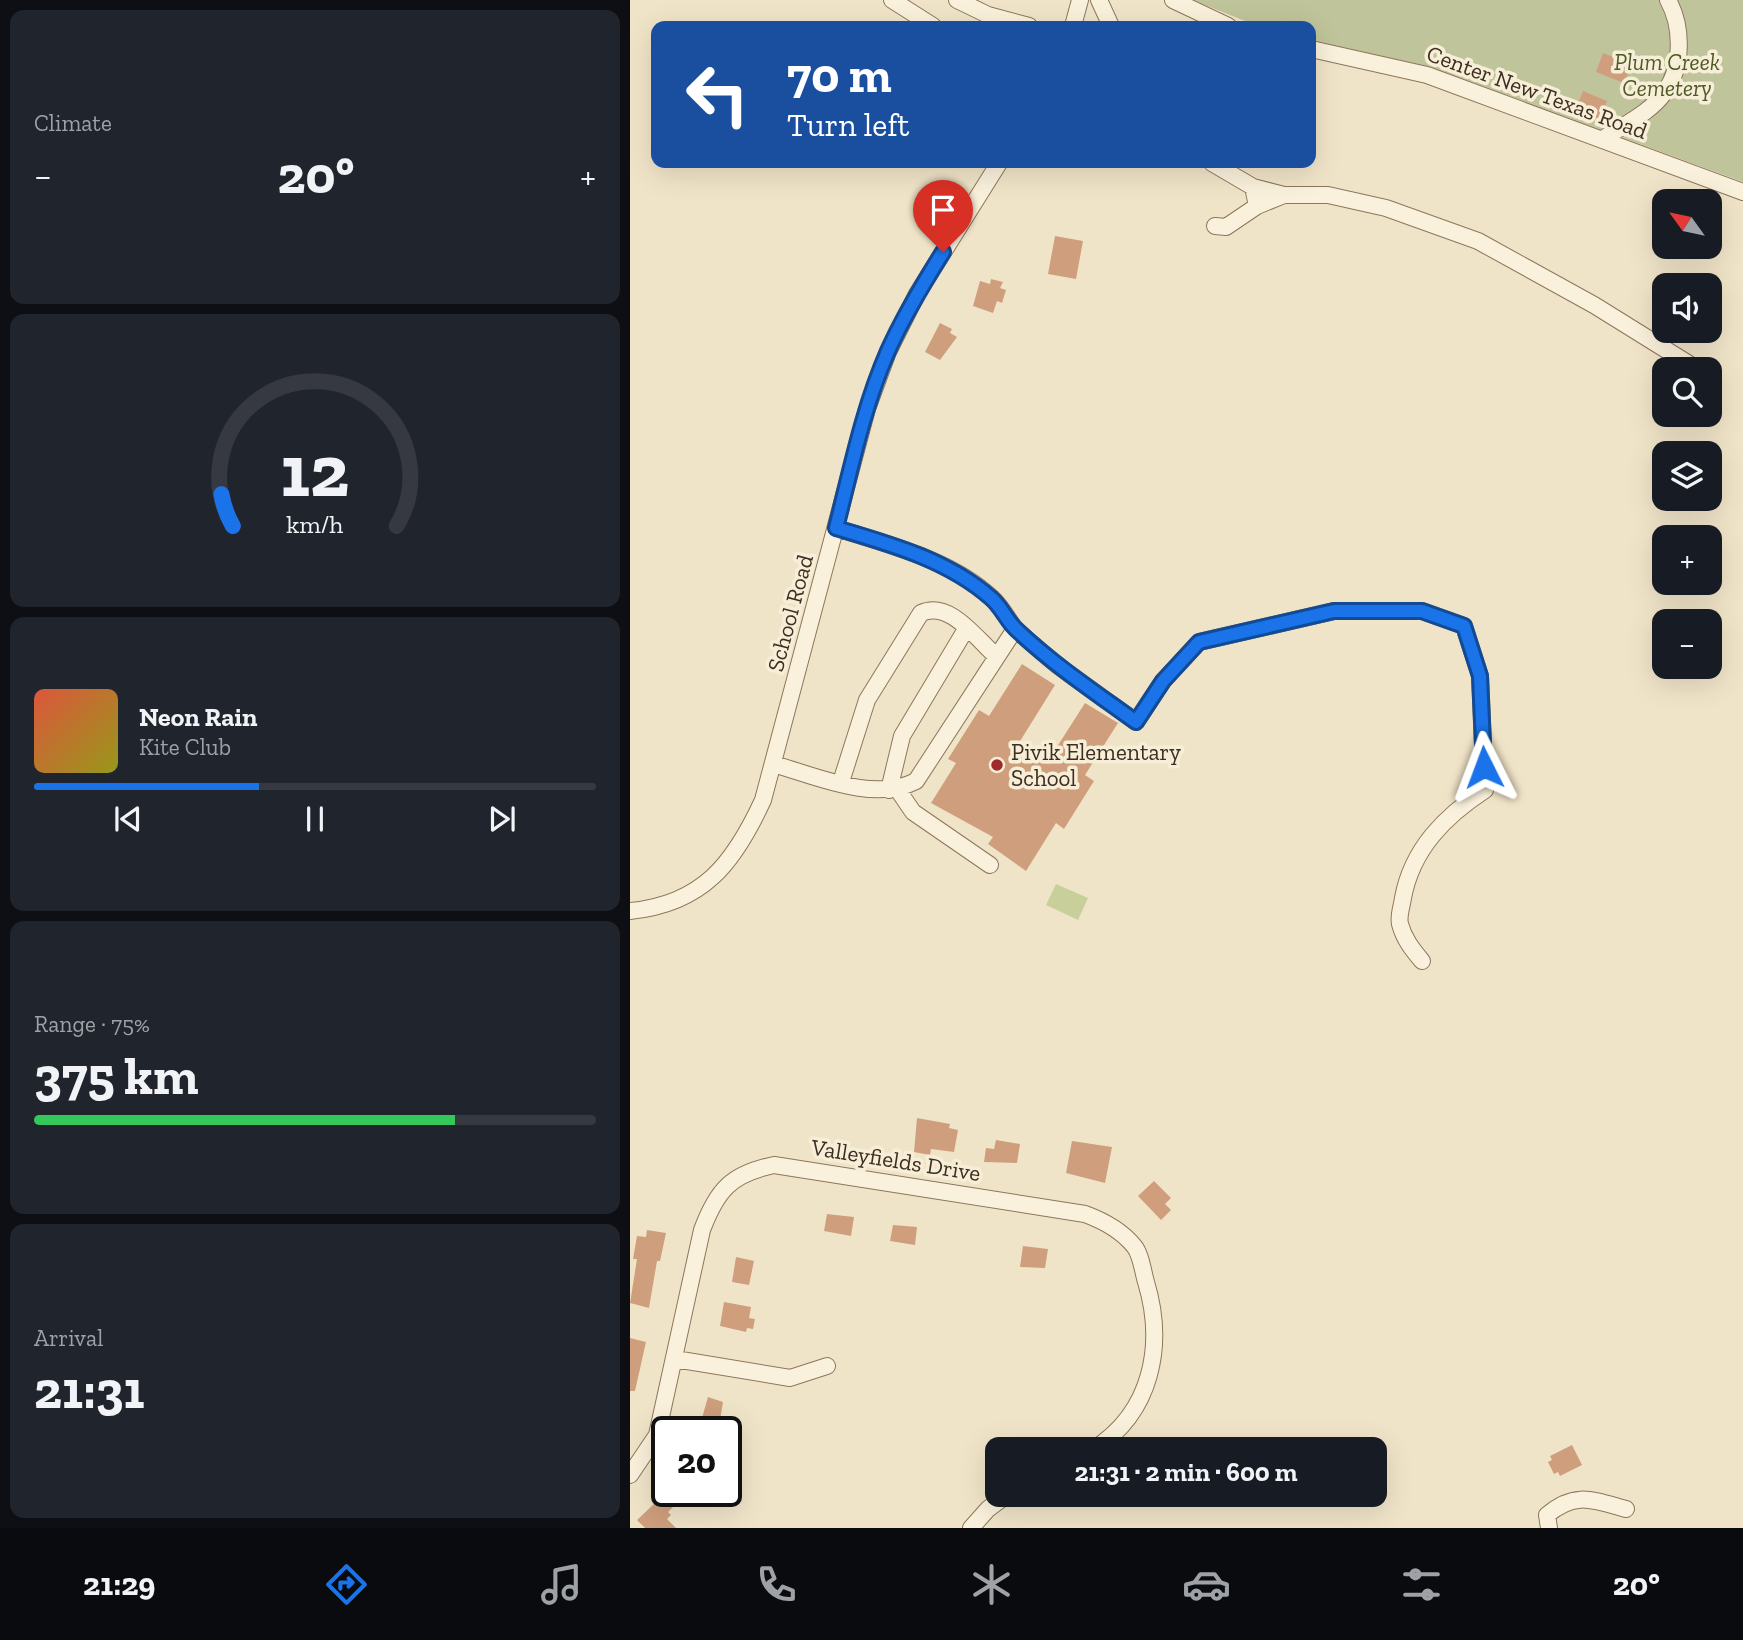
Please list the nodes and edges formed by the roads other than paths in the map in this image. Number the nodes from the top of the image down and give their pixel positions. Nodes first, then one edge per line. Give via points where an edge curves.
1 (892, 0) edge
2 (1080, 0) edge
3 (1099, 0) edge
4 (1173, 0) edge
5 (1668, 0) edge
6 (963, 1) edge
7 (925, 21) edge
8 (1010, 21) edge
9 (1074, 21) edge
10 (1109, 21) edge
11 (1217, 21) edge
12 (1316, 51) edge
13 (1603, 139) junction
14 (996, 168) edge
15 (1221, 168) edge
16 (1253, 187) junction
17 (1743, 192) edge
18 (1284, 195) junction
19 (1257, 206) junction
20 (1215, 226) dead end
21 (1678, 357) edge
22 (836, 528) junction
23 (967, 629) junction
24 (1015, 629) junction
25 (995, 655) junction
26 (772, 764) junction
27 (841, 782) junction
28 (894, 790) junction
29 (990, 865) dead end
30 (630, 911) edge
31 (1422, 961) dead end
32 (675, 1359) junction
33 (827, 1366) dead end
34 (1113, 1437) edge
35 (630, 1475) edge
36 (989, 1507) edge
37 (1626, 1509) dead end
38 (971, 1528) edge
39 (1549, 1528) edge

1 - 7 street
2 - 9 street
3 - 10 street
4 - 11 street
5 - 13 street via 1678,33 1678,64 1664,93
6 - 8 street
12 - 13 street, Center New Texas Road via 1427,75
13 - 17 street, Center New Texas Road
14 - 22 street, School Road via 917,294 888,352 867,409
15 - 16 street
16 - 18 street
16 - 19 street
18 - 19 street
18 - 21 street via 1328,195 1386,208 1478,241
19 - 20 street via 1226,228
22 - 24 street via 915,553 955,574 992,598
22 - 26 street, School Road
23 - 25 street
23 - 27 street via 944,610 921,613 867,700
23 - 28 street via 902,736
24 - 25 street
24 - 31 street via 1056,665 1136,722 1163,681 1199,642 1334,611 1422,611 1464,626 1480,676 1485,790 1452,812 1427,839 1406,881 1399,922 1408,945
25 - 28 street via 916,781
26 - 27 street
26 - 30 street, School Road via 749,831 717,874 700,890 673,902
27 - 28 street
28 - 29 street via 913,812
32 - 33 street via 790,1378
32 - 34 street, Valleyfields Drive via 712,1203 729,1182 752,1170 774,1165 797,1168 1085,1214 1110,1224 1136,1247 1155,1334 1153,1365 1136,1405
32 - 35 street, Valleyfields Drive via 657,1435
36 - 38 street
37 - 39 street via 1584,1498 1560,1504 1547,1515

